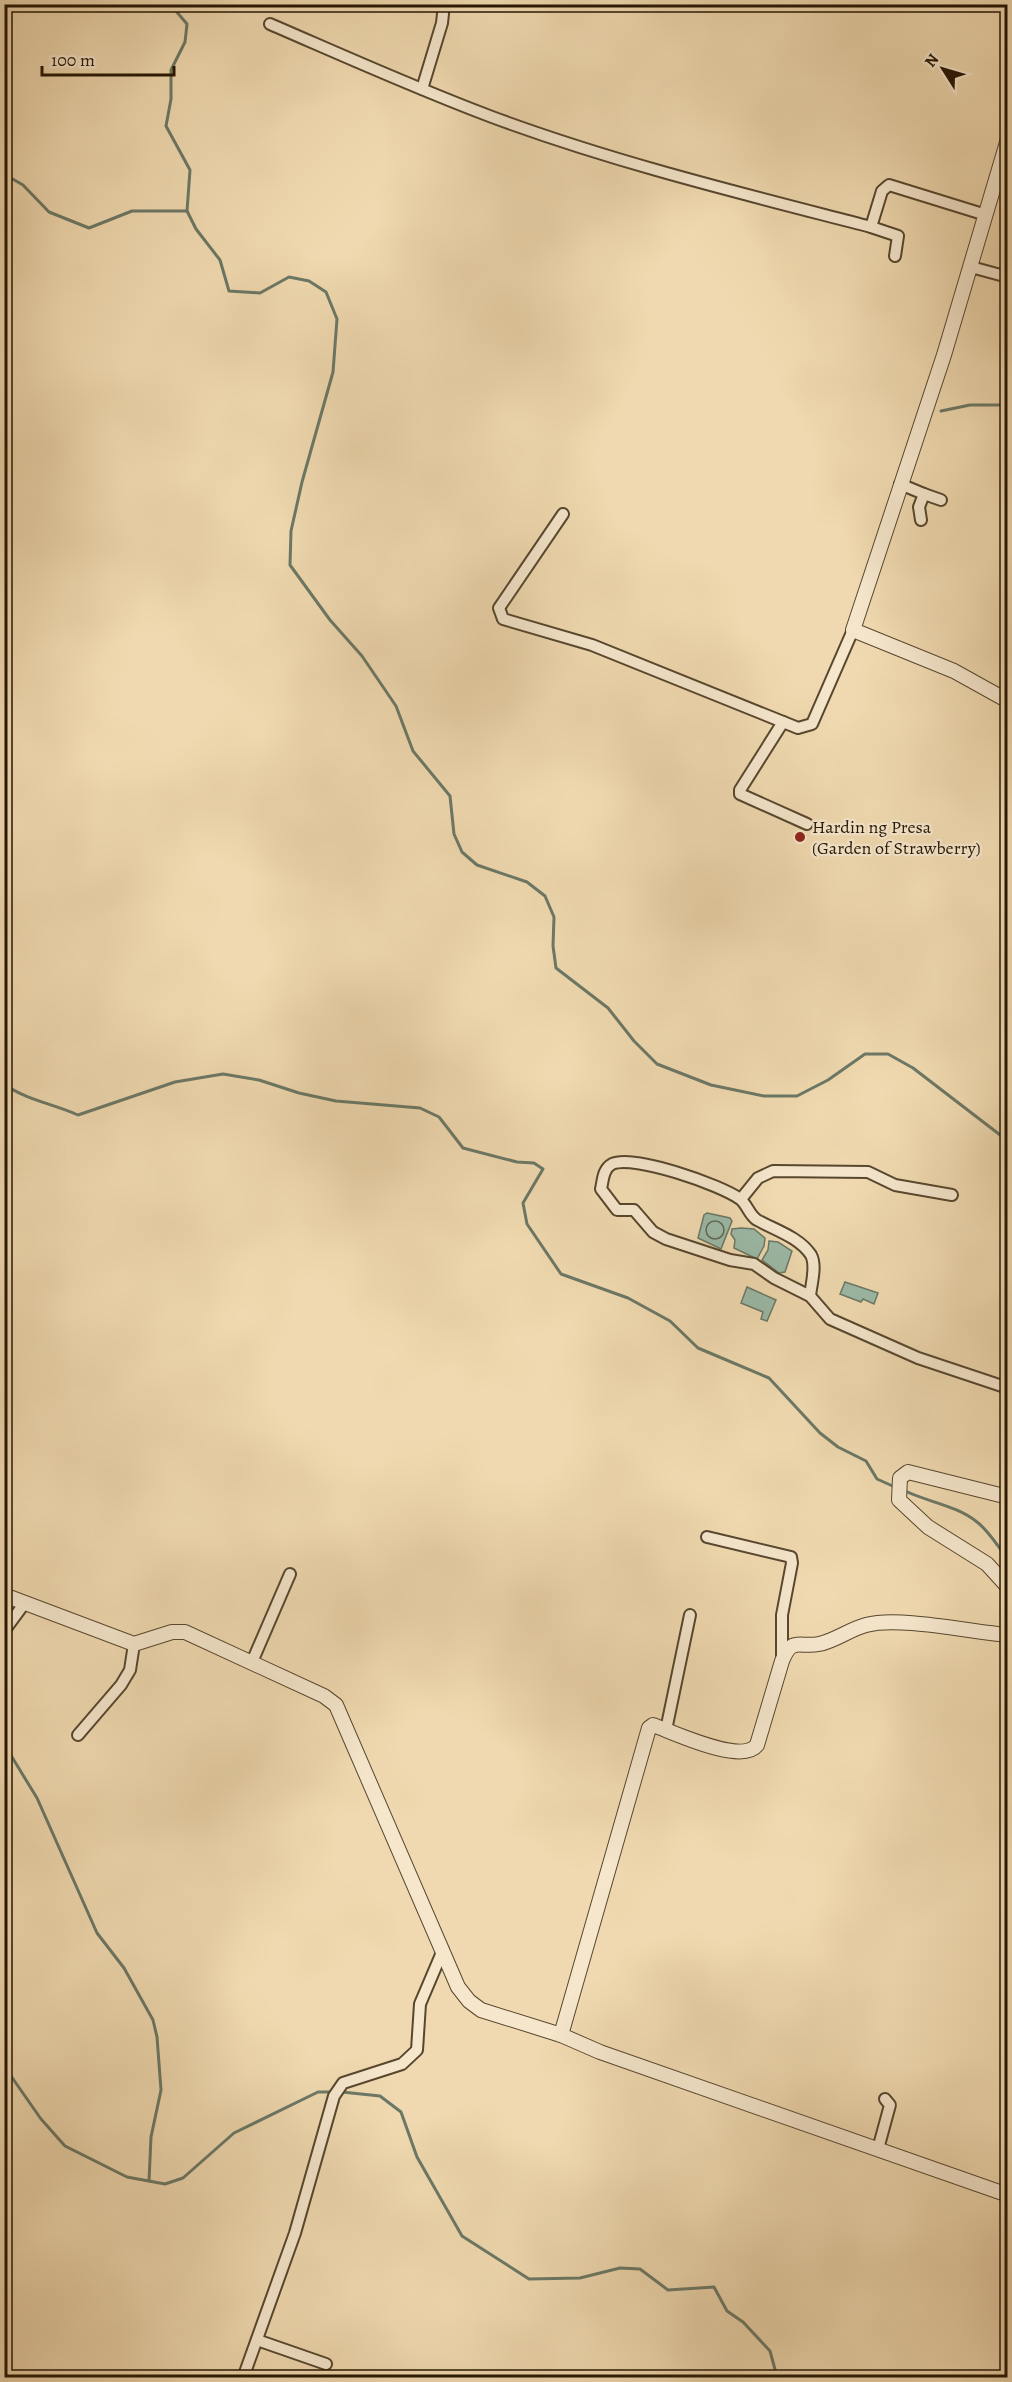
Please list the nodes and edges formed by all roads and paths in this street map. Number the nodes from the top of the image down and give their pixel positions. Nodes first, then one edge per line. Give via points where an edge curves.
1 (444, 4) edge
2 (270, 24) dead end
3 (422, 89) junction
4 (1008, 139) edge
5 (986, 215) junction
6 (871, 227) junction
7 (895, 256) dead end
8 (971, 267) junction
9 (1008, 277) edge
10 (900, 484) junction
11 (924, 494) junction
12 (941, 500) dead end
13 (563, 514) dead end
14 (921, 520) dead end
15 (853, 630) junction
16 (1008, 701) edge
17 (783, 722) junction
18 (807, 824) dead end
19 (952, 1195) dead end
20 (741, 1199) junction
21 (810, 1296) junction
22 (1008, 1388) edge
23 (1008, 1497) edge
24 (707, 1536) dead end
25 (290, 1574) dead end
26 (1008, 1587) edge
27 (4, 1595) edge
28 (24, 1604) junction
29 (690, 1615) dead end
30 (4, 1631) edge
31 (1008, 1635) edge
32 (134, 1644) junction
33 (782, 1661) junction
34 (252, 1662) junction
35 (666, 1730) junction
36 (78, 1735) dead end
37 (443, 1950) junction
38 (561, 2035) junction
39 (885, 2099) dead end
40 (878, 2148) junction
41 (1008, 2195) edge
42 (257, 2340) junction
43 (326, 2364) dead end
44 (243, 2378) edge

1 - 3 street
2 - 3 street
3 - 6 street via 613,158
4 - 5 street
5 - 6 street via 889,185 882,191
5 - 8 street
6 - 7 street via 898,236
8 - 9 street
8 - 10 street
10 - 11 street
10 - 15 street
11 - 12 street
11 - 14 street via 919,507
13 - 17 street via 500,608 503,619 592,645
15 - 16 street via 954,672
15 - 17 street via 812,724 798,728
17 - 18 street via 740,794
19 - 20 street via 895,1185 868,1172 773,1171 758,1178
20 - 21 street via 754,1219 784,1232 811,1256
20 - 21 street via 670,1169 627,1163 612,1164 605,1171 601,1189 618,1210 634,1210 653,1232 666,1239 754,1264
21 - 22 street via 830,1319 918,1358
23 - 26 street via 908,1472 900,1478 899,1500 928,1527 987,1564
24 - 33 street via 791,1557 782,1615
25 - 34 street
27 - 28 street
28 - 30 street
28 - 32 street
29 - 35 street
31 - 33 street via 918,1624 874,1624 818,1645 794,1644
32 - 34 street via 185,1632
32 - 36 street via 130,1670 121,1685
33 - 35 street via 753,1751 730,1752
34 - 37 street via 324,1696 342,1714
35 - 38 street via 653,1725 649,1728
37 - 38 street via 458,1987 481,2010
37 - 42 street via 420,2004 417,2050 402,2064 343,2083 334,2096 295,2233
38 - 40 street
39 - 40 street via 890,2105
40 - 41 street
42 - 43 street
42 - 44 street

